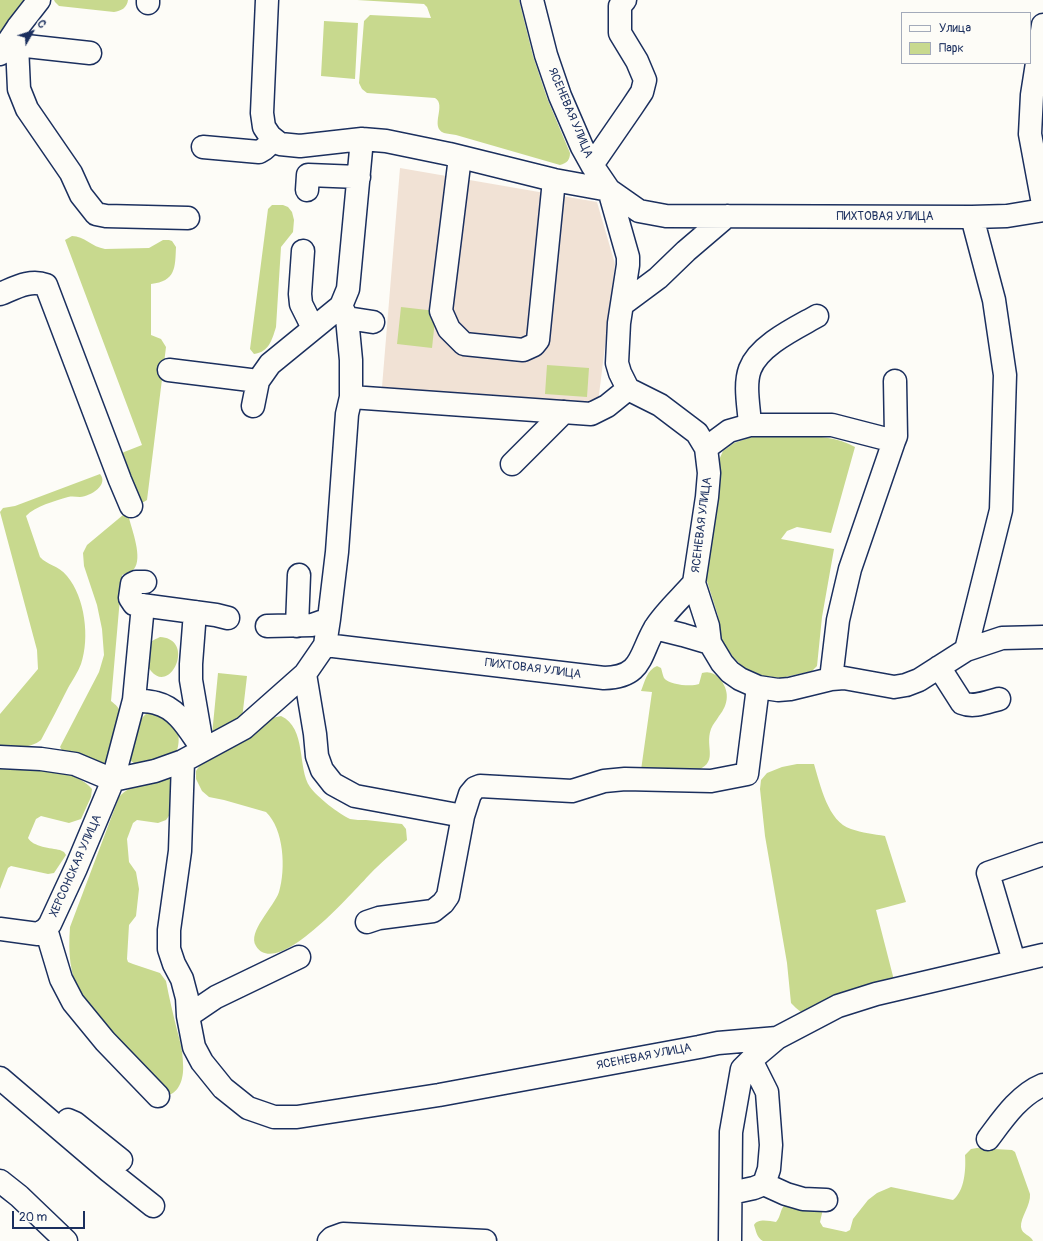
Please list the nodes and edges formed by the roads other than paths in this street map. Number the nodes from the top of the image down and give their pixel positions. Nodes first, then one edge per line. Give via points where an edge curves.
1 (39, 0) edge
2 (267, 0) edge
3 (532, 0) edge
4 (625, 0) edge
5 (1043, 25) edge
6 (12, 42) edge
7 (90, 53) dead end
8 (362, 139) junction
9 (274, 140) junction
10 (203, 147) dead end
11 (460, 157) junction
12 (592, 165) junction
13 (359, 177) junction
14 (554, 180) junction
15 (307, 190) dead end
16 (609, 190) junction
17 (1043, 204) edge
18 (1043, 210) edge
19 (727, 216) junction
20 (972, 217) junction
21 (188, 218) dead end
22 (303, 251) dead end
23 (0, 294) edge
24 (623, 304) junction
25 (344, 312) junction
26 (818, 316) dead end
27 (373, 322) dead end
28 (313, 328) junction
29 (169, 370) dead end
30 (258, 381) junction
31 (895, 381) dead end
32 (628, 390) junction
33 (351, 397) junction
34 (253, 406) dead end
35 (564, 412) junction
36 (750, 424) junction
37 (894, 441) junction
38 (706, 448) junction
39 (512, 464) dead end
40 (131, 506) dead end
41 (299, 575) dead end
42 (145, 582) dead end
43 (694, 583) junction
44 (143, 605) junction
45 (196, 612) junction
46 (228, 618) dead end
47 (329, 619) junction
48 (267, 626) dead end
49 (297, 626) junction
50 (655, 628) junction
51 (1043, 637) edge
52 (710, 643) junction
53 (325, 645) junction
54 (966, 650) junction
55 (939, 667) junction
56 (304, 674) junction
57 (831, 679) junction
58 (758, 687) junction
59 (999, 699) dead end
60 (134, 700) junction
61 (203, 750) junction
62 (0, 757) edge
63 (183, 761) junction
64 (113, 780) junction
65 (463, 816) junction
66 (1043, 854) edge
67 (366, 922) dead end
68 (0, 929) edge
69 (46, 929) junction
70 (1043, 955) edge
71 (299, 957) dead end
72 (1014, 961) junction
73 (188, 1016) junction
74 (777, 1038) junction
75 (751, 1060) junction
76 (0, 1078) edge
77 (1043, 1085) edge
78 (158, 1096) dead end
79 (52, 1122) junction
80 (988, 1139) dead end
81 (121, 1160) dead end
82 (0, 1181) edge
83 (764, 1184) junction
84 (730, 1193) junction
85 (826, 1200) dead end
86 (153, 1206) dead end
87 (66, 1241) edge
88 (329, 1241) edge
89 (484, 1241) edge
90 (730, 1241) edge

1 - 6 street
2 - 9 street via 262,113 264,127
3 - 12 street, ЯСЕНЕВАЯ УЛИЦА via 560,96
4 - 12 street via 620,6 620,33 645,80 642,92
5 - 17 street via 1032,95 1030,134
6 - 7 street
6 - 21 street via 19,89 27,109 71,173 81,195 96,214
8 - 9 street via 300,146 280,144
8 - 11 street via 386,141
8 - 13 street
9 - 10 street via 259,152
11 - 14 street
11 - 14 street via 441,311 449,329 464,344 523,350 538,340
12 - 16 street, ЯСЕНЕВАЯ УЛИЦА
13 - 15 street via 308,175
13 - 25 street
14 - 16 street
16 - 19 street, ПИХТОВАЯ УЛИЦА via 639,211 666,216
16 - 24 street, ЯСЕНЕВАЯ УЛИЦА via 628,257
18 - 20 street, ПИХТОВАЯ УЛИЦА via 1007,216
19 - 20 street, ПИХТОВАЯ УЛИЦА
19 - 24 street via 658,278
20 - 54 street via 994,300 1005,375 1001,510
22 - 28 street via 301,304
23 - 40 street via 33,282 46,285
24 - 32 street, ЯСЕНЕВАЯ УЛИЦА via 617,363
25 - 27 street
25 - 28 street
25 - 33 street via 350,360
26 - 36 street via 785,334 755,358 748,383
28 - 30 street via 270,364
29 - 30 street
30 - 34 street
31 - 37 street
32 - 35 street via 591,414
32 - 38 street, ЯСЕНЕВАЯ УЛИЦА via 660,405 697,433
33 - 35 street
33 - 47 street via 347,414 337,552
35 - 39 street
36 - 37 street via 832,425
36 - 38 street via 729,431
37 - 57 street via 850,569 838,620
38 - 43 street, ЯСЕНЕВАЯ УЛИЦА via 709,473 707,497
41 - 49 street
42 - 44 street via 136,582 131,586 132,602
43 - 50 street, ПИХТОВАЯ УЛИЦА
43 - 52 street, ЯСЕНЕВАЯ УЛИЦА via 708,626
44 - 45 street
44 - 60 street, ХЕРСОНСКАЯ УЛИЦА
45 - 46 street
45 - 61 street via 191,680
47 - 49 street via 312,625
47 - 53 street
48 - 49 street
50 - 52 street
50 - 53 street, ПИХТОВАЯ УЛИЦА via 642,657 632,671 616,678
51 - 54 street, ЯСЕНЕВАЯ УЛИЦА via 1002,638
52 - 58 street, ЯСЕНЕВАЯ УЛИЦА via 730,672
53 - 56 street
54 - 55 street, ЯСЕНЕВАЯ УЛИЦА
55 - 57 street, ЯСЕНЕВАЯ УЛИЦА via 906,685
55 - 59 street via 962,703 968,706
56 - 61 street via 244,728
56 - 65 street via 317,756 322,770 333,784 355,796
57 - 58 street, ЯСЕНЕВАЯ УЛИЦА via 790,689
58 - 65 street via 747,774 711,781 604,781 572,791 480,786 470,794
60 - 61 street via 156,703 171,710 183,721
60 - 64 street, ХЕРСОНСКАЯ УЛИЦА
61 - 63 street
62 - 64 street via 75,764
63 - 64 street via 155,771
63 - 73 street, ЯСЕНЕВАЯ УЛИЦА via 180,851 169,930 169,949 182,979
64 - 69 street, ХЕРСОНСКАЯ УЛИЦА via 73,874
65 - 67 street via 448,896 443,903 433,911
66 - 72 street via 988,873
68 - 69 street, ХЕРСОНСКАЯ УЛИЦА via 38,934
69 - 78 street via 61,979 73,1002 105,1041
70 - 72 street
71 - 73 street via 216,997
72 - 74 street via 876,994 832,1009
73 - 74 street, ЯСЕНЕВАЯ УЛИЦА via 194,1047 202,1062 223,1088 248,1108 274,1117 297,1117 439,1095 699,1046
74 - 75 street
75 - 83 street via 767,1092 771,1145 769,1169
75 - 84 street via 742,1069 731,1132
76 - 79 street
77 - 80 street via 1014,1106
79 - 81 street via 66,1119 75,1123
79 - 86 street
82 - 87 street
83 - 84 street
83 - 85 street via 803,1199
84 - 90 street
88 - 89 street via 344,1234

